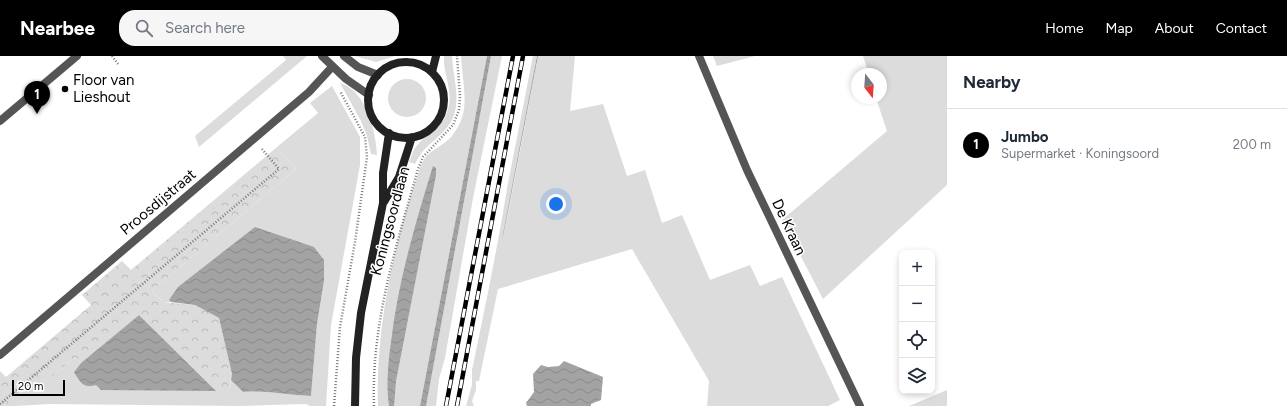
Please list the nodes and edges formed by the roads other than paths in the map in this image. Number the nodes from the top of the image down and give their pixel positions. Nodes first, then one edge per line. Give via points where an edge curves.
1 (77, 56) edge
2 (322, 56) edge
3 (344, 56) edge
4 (436, 56) edge
5 (699, 56) edge
6 (410, 59) edge
7 (332, 67) junction
8 (432, 72) junction
9 (378, 75) junction
10 (369, 95) junction
11 (0, 122) edge
12 (389, 133) junction
13 (412, 137) junction
14 (383, 203) junction
15 (0, 355) edge
16 (355, 406) edge
17 (860, 406) edge

1 - 11 street
2 - 7 street
3 - 9 street via 358,67
4 - 8 street
5 - 17 street, De Kraan via 747,170
6 - 8 street
6 - 9 street via 392,65
7 - 10 street
7 - 15 street, Proosdijstraat via 309,92
8 - 13 street via 441,84 444,97 442,111 436,124 425,133
9 - 10 street
10 - 12 street via 370,110 377,124
12 - 13 street via 400,137
12 - 14 street, Koningsoordlaan via 383,173
13 - 14 street, Koningsoordlaan via 399,177
14 - 16 street, Koningsoordlaan via 361,313 356,358

